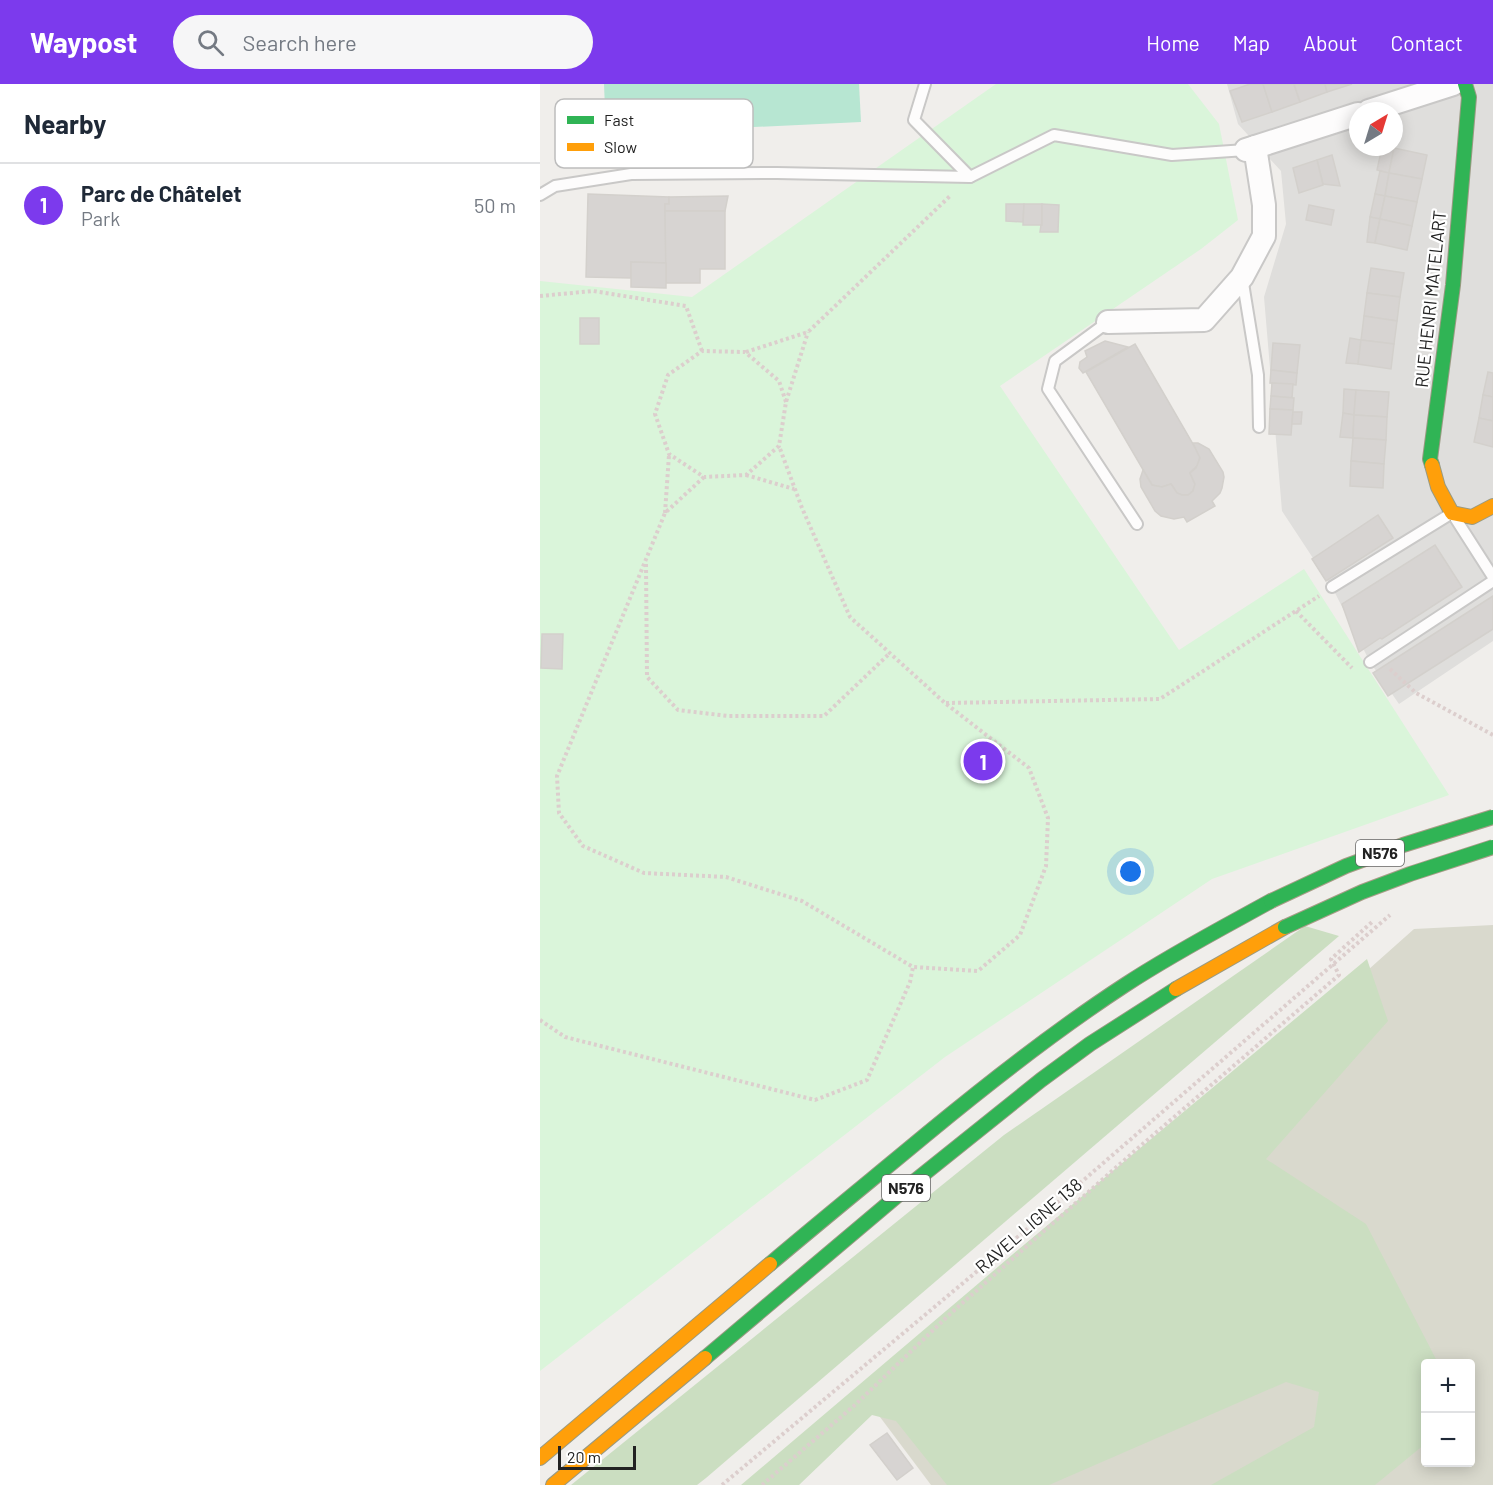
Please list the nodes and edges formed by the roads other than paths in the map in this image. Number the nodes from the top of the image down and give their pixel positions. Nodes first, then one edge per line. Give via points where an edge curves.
1 (925, 84) edge
2 (1453, 84) edge
3 (1465, 84) edge
4 (1396, 102) edge
5 (1349, 117) edge
6 (1251, 149) junction
7 (970, 177) junction
8 (540, 195) edge
9 (1242, 277) junction
10 (1108, 322) joint
11 (1259, 427) dead end
12 (1493, 506) edge
13 (1452, 513) junction
14 (1137, 524) dead end
15 (1493, 579) edge
16 (1332, 587) road end
17 (1373, 659) road end
18 (1493, 817) edge
19 (1493, 847) edge
20 (540, 1458) edge
21 (553, 1485) edge

1 - 7 lane via 914,120
2 - 4 street
3 - 13 main road, RUE HENRI MATELART via 1469,97 1454,285 1430,459 1438,488
5 - 6 street
6 - 7 lane via 1172,155 1054,135
6 - 9 street via 1264,205 1264,236
7 - 8 lane via 631,174 555,186
9 - 10 street via 1204,320
9 - 11 lane via 1258,375
10 - 14 lane via 1055,361 1048,389
12 - 13 main road via 1472,517
13 - 15 lane
13 - 16 lane
15 - 17 lane
18 - 20 main road, N576, bridge via 1346,866 1271,901 1123,986 1020,1060 871,1179
19 - 21 main road, N576, bridge via 1362,892 1285,927 1185,982 1090,1044 910,1185

